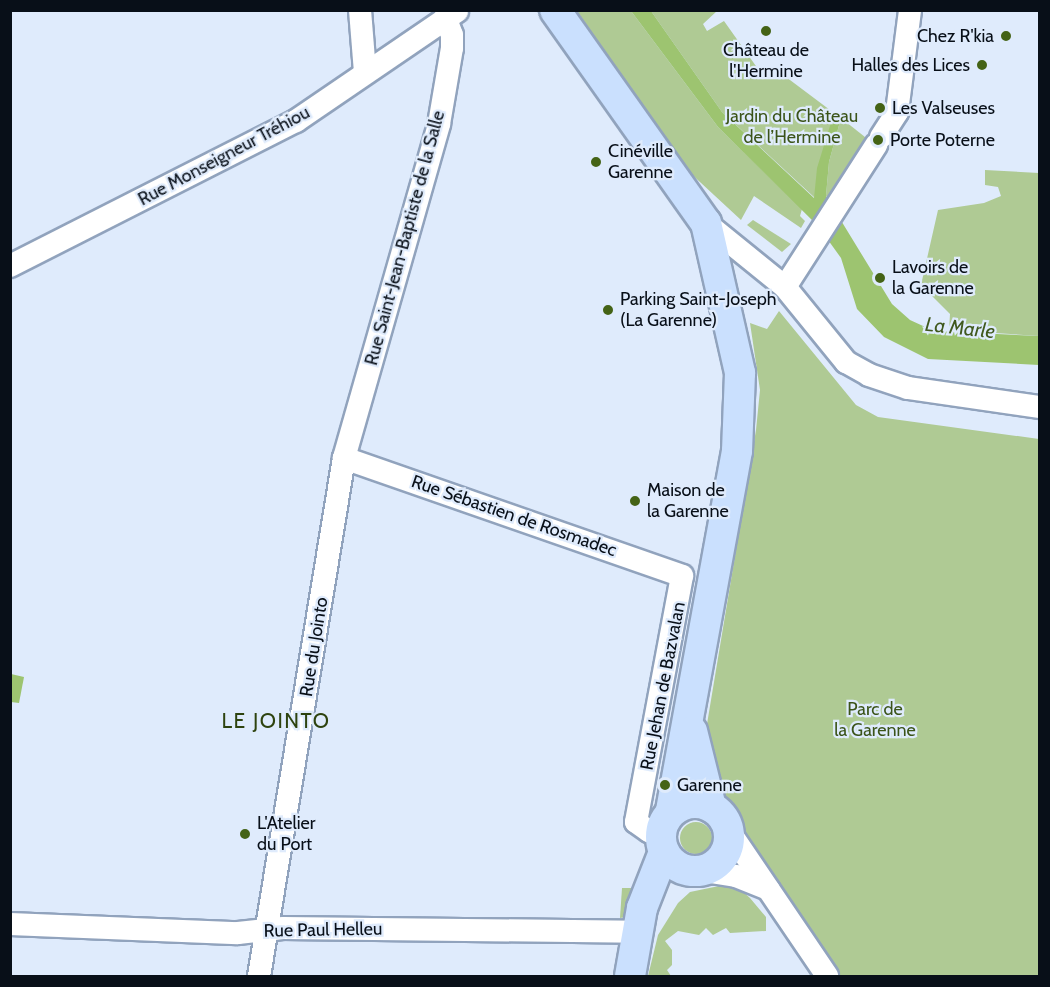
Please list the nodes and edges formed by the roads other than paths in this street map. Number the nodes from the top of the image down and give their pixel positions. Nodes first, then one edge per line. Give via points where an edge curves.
1 (360, 10) edge
2 (555, 10) edge
3 (910, 10) edge
4 (452, 14) edge
5 (365, 72) junction
6 (706, 223) junction
7 (10, 266) edge
8 (785, 287) junction
9 (1040, 407) edge
10 (344, 458) junction
11 (682, 576) joint
12 (690, 722) junction
13 (711, 807) junction
14 (666, 831) junction
15 (729, 831) junction
16 (699, 871) junction
17 (768, 889) junction
18 (10, 924) edge
19 (266, 930) junction
20 (636, 932) junction
21 (259, 976) edge
22 (630, 976) edge
23 (827, 976) edge

1 - 5 street
2 - 6 main road
3 - 8 street via 897,112
4 - 5 street, Rue Monseigneur Tréhiou
4 - 10 street, Rue Saint-Jean-Baptiste de la Salle via 452,48 439,124
5 - 7 street, Rue Monseigneur Tréhiou via 296,121
6 - 8 street
6 - 12 main road, Rue Jehan de Bazvalan via 729,310 742,392 737,450
8 - 9 street via 846,362 869,375 924,392
10 - 11 street, Rue Sébastien de Rosmadec
10 - 19 street, Rue du Jointo
11 - 14 street, Rue Jehan de Bazvalan via 636,822 649,831
12 - 13 main road, Rue Jehan de Bazvalan
12 - 14 main road, Rue Jehan de Bazvalan
13 - 14 main road via 691,803
13 - 15 main road
14 - 16 main road via 671,862
14 - 20 main road, Rue Jehan de Bazvalan
15 - 16 main road via 724,856
15 - 17 street
16 - 17 street via 736,876
16 - 20 main road
17 - 23 street
18 - 19 street, Rue Paul Helleu via 238,933
19 - 20 street, Rue Paul Helleu
19 - 21 street, Rue du Jointo
20 - 22 main road, Rue Jehan de Bazvalan

